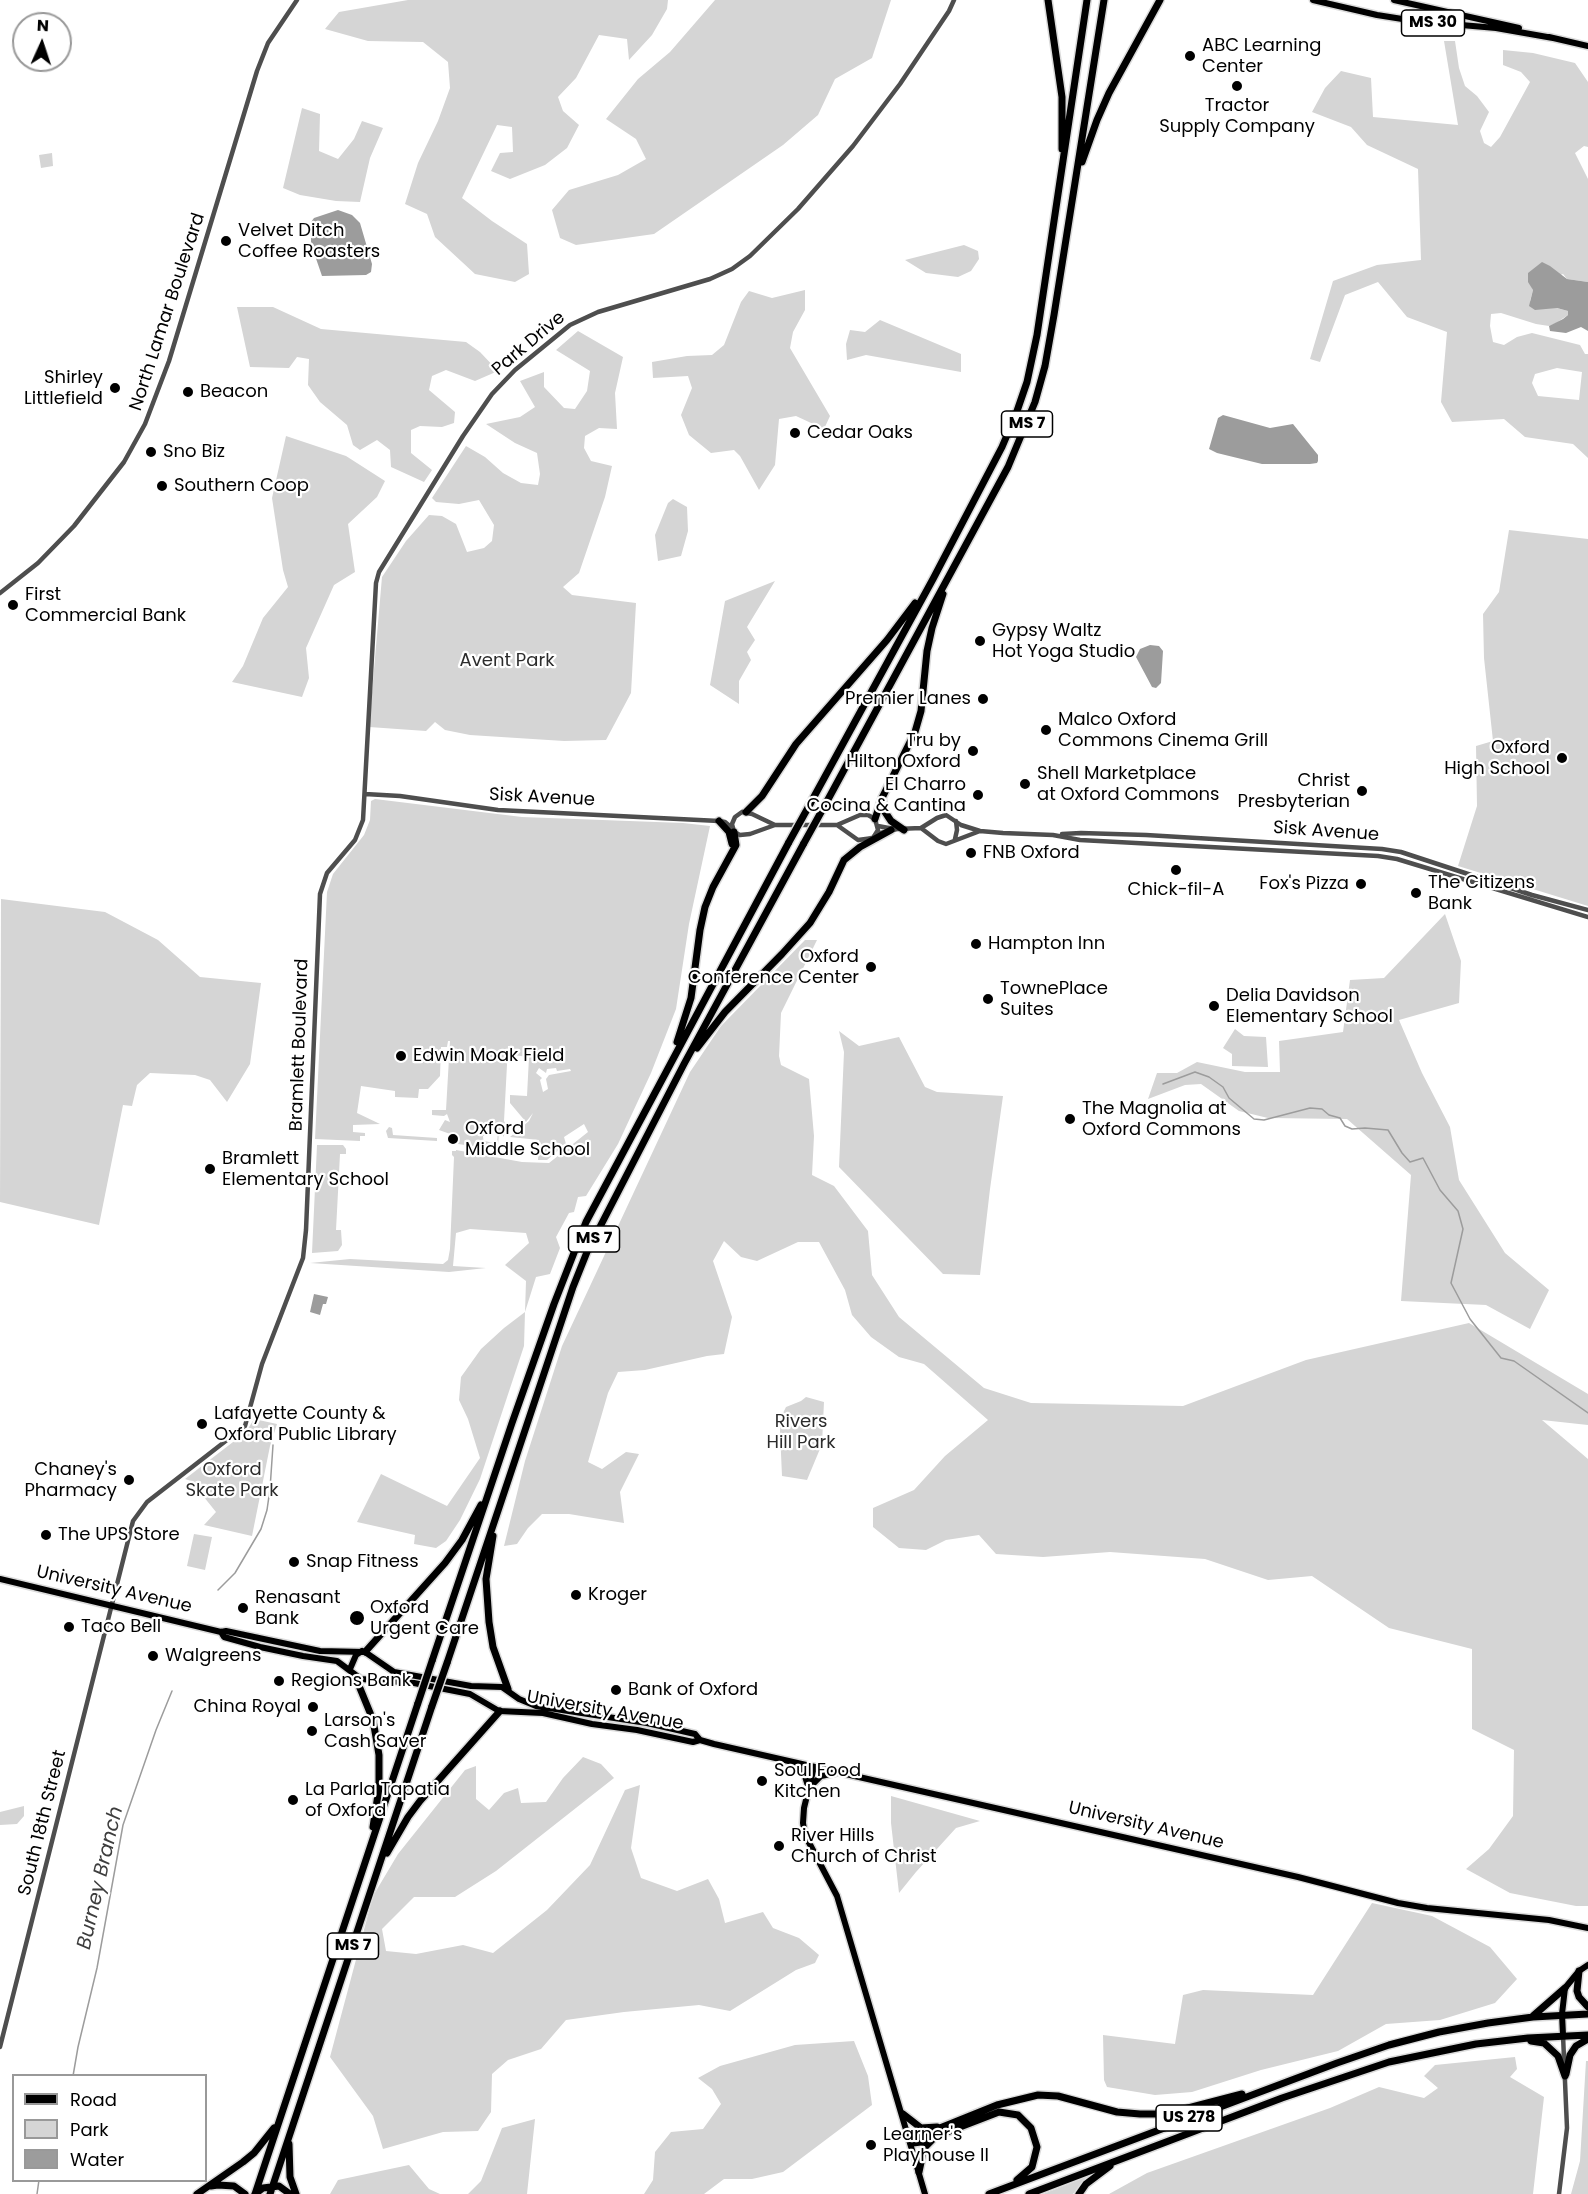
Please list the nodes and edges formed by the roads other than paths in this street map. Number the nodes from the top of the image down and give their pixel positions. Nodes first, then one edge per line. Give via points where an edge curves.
1 (297, 0) edge
2 (954, 0) edge
3 (1048, 0) edge
4 (1088, 0) edge
5 (1104, 0) edge
6 (1160, 0) edge
7 (1313, 0) edge
8 (1394, 0) edge
9 (1434, 10) junction
10 (1432, 23) junction
11 (1553, 38) junction
12 (1588, 46) edge
13 (1074, 188) junction
14 (1060, 191) junction
15 (951, 572) junction
16 (933, 579) junction
17 (0, 593) edge
18 (366, 794) junction
19 (882, 798) junction
20 (746, 812) junction
21 (735, 817) junction
22 (933, 820) junction
23 (719, 821) junction
24 (956, 821) junction
25 (877, 822) junction
26 (775, 825) junction
27 (837, 825) junction
28 (921, 828) junction
29 (733, 830) junction
30 (897, 830) junction
31 (980, 831) junction
32 (877, 834) junction
33 (1053, 835) junction
34 (933, 837) junction
35 (955, 839) junction
36 (863, 840) junction
37 (732, 852) junction
38 (844, 860) junction
39 (1588, 910) edge
40 (1588, 917) edge
41 (669, 1064) junction
42 (684, 1064) junction
43 (491, 1486) junction
44 (497, 1511) junction
45 (0, 1579) edge
46 (111, 1605) junction
47 (221, 1632) junction
48 (364, 1651) junction
49 (353, 1672) junction
50 (510, 1692) junction
51 (502, 1711) junction
52 (700, 1740) junction
53 (793, 1762) junction
54 (814, 1767) junction
55 (838, 1772) junction
56 (809, 1789) junction
57 (371, 1846) junction
58 (374, 1883) junction
59 (1588, 1928) edge
60 (1588, 1965) edge
61 (1579, 1971) junction
62 (1565, 1988) junction
63 (1588, 2007) edge
64 (1562, 2014) junction
65 (1588, 2014) edge
66 (1533, 2017) junction
67 (1563, 2035) junction
68 (1588, 2035) edge
69 (1588, 2039) edge
70 (1505, 2040) junction
71 (0, 2047) edge
72 (1565, 2076) junction
73 (1281, 2084) junction
74 (286, 2100) junction
75 (903, 2114) junction
76 (945, 2126) junction
77 (290, 2132) junction
78 (939, 2135) junction
79 (911, 2143) junction
80 (1122, 2159) junction
81 (919, 2172) junction
82 (207, 2187) junction
83 (1007, 2187) junction
84 (271, 2190) edge
85 (925, 2192) edge
86 (197, 2194) edge
87 (244, 2194) edge
88 (255, 2194) edge
89 (290, 2194) edge
90 (296, 2194) edge
91 (989, 2194) edge
92 (1029, 2194) edge
93 (1079, 2194) edge
94 (1559, 2194) edge

1 - 17 street, North Lamar Boulevard via 268,43 257,71 170,360 146,424 124,462 75,526
2 - 18 street, Park Drive via 900,84 853,146 750,256 710,279 598,312 570,325 492,394 379,572
3 - 14 highway via 1062,97
4 - 14 highway, MS 7
5 - 13 highway, MS 7
6 - 13 highway via 1096,120
7 - 10 main road, MS 30
8 - 9 main road, MS 30
9 - 10 main road
9 - 11 main road, MS 30
10 - 11 main road, MS 30
11 - 12 main road, MS 30
13 - 15 highway, MS 7 via 1045,366 1035,402 1008,467
14 - 16 highway, MS 7 via 1027,382 1002,447
15 - 19 highway via 932,628 915,732
15 - 42 highway, MS 7, bridge
16 - 20 highway via 887,640 796,744 762,796
16 - 41 highway, MS 7, bridge
18 - 23 street, Sisk Avenue via 498,810
18 - 46 street, Bramlett Boulevard via 360,831 327,873 320,894 303,1258 262,1364 245,1426 139,1511 128,1535
19 - 25 highway
19 - 30 highway via 885,812
20 - 21 street, Sisk Avenue
20 - 26 street
21 - 23 street, Sisk Avenue
21 - 29 street
22 - 24 street, Sisk Avenue via 946,815
22 - 28 street
22 - 34 street
23 - 29 street, Sisk Avenue
23 - 37 highway via 729,832
24 - 31 street, Sisk Avenue
24 - 35 street
25 - 27 street via 868,815 860,815
25 - 30 street
25 - 32 street
26 - 27 street
26 - 29 street via 745,836
27 - 36 street
28 - 30 street
28 - 34 street
29 - 37 highway via 736,845
30 - 32 street
30 - 38 highway via 860,847
31 - 33 street, Sisk Avenue
31 - 35 street, Sisk Avenue
32 - 36 street
33 - 39 street, Sisk Avenue via 1081,832 1382,849
33 - 40 street, Sisk Avenue via 1080,840 1397,859
34 - 35 street, Sisk Avenue via 946,844
36 - 38 highway via 847,852
37 - 41 highway via 705,907 691,998
38 - 42 highway via 810,923 725,1012
41 - 43 highway, MS 7 via 586,1222
42 - 44 highway, MS 7 via 611,1203 573,1287
43 - 48 highway via 445,1563
43 - 57 highway, MS 7, bridge
44 - 50 highway via 486,1599 493,1647
44 - 58 highway, MS 7, bridge
45 - 46 main road, University Avenue
46 - 47 main road, University Avenue
46 - 71 street, South 18th Street
47 - 48 main road, University Avenue via 320,1651
47 - 49 main road, University Avenue via 225,1637 260,1647 332,1660
48 - 49 main road via 356,1655
48 - 50 main road, University Avenue via 394,1672 471,1686 495,1686
49 - 51 main road, University Avenue via 373,1681 414,1683 470,1694
49 - 57 highway via 373,1720 379,1755
50 - 51 main road, University Avenue via 511,1705
50 - 52 main road, University Avenue via 536,1706 647,1723 695,1734
51 - 52 main road, University Avenue via 543,1713 693,1742
51 - 58 highway via 408,1817
52 - 53 main road, University Avenue
53 - 54 main road, University Avenue
53 - 56 main road via 804,1773
54 - 55 main road, University Avenue
54 - 56 main road
55 - 56 main road via 821,1776
55 - 59 main road, University Avenue via 1418,1907 1549,1920
56 - 75 main road via 803,1823 806,1835 837,1896
57 - 74 highway, MS 7
58 - 77 highway, MS 7
60 - 61 main road
61 - 62 main road
61 - 63 highway via 1577,1991
62 - 64 main road
62 - 66 highway
64 - 65 highway
64 - 66 highway, US 278
64 - 67 main road
66 - 73 highway, US 278 via 1449,2030 1389,2045
67 - 68 highway
67 - 70 highway, US 278
67 - 72 street
69 - 72 highway via 1570,2055
70 - 72 highway via 1544,2043 1558,2056
70 - 80 highway, US 278 via 1433,2052 1343,2076
72 - 94 street via 1567,2128
73 - 76 highway via 1165,2114 1117,2112 1076,2100 1038,2095 997,2105
73 - 83 highway, US 278
74 - 82 highway via 273,2129 254,2153
74 - 88 highway, MS 7
75 - 76 highway via 921,2128
75 - 79 main road
76 - 79 highway
77 - 84 highway, MS 7
77 - 90 highway via 290,2177
78 - 79 highway
78 - 81 highway via 924,2148
78 - 83 highway via 999,2112 1018,2115 1026,2121 1035,2138 1036,2157 1025,2175
79 - 81 main road
80 - 92 highway, US 278
80 - 93 highway via 1086,2184
81 - 85 main road
82 - 86 highway
82 - 87 highway via 234,2186
83 - 91 highway, US 278
84 - 88 highway via 263,2188
84 - 89 highway via 279,2186

